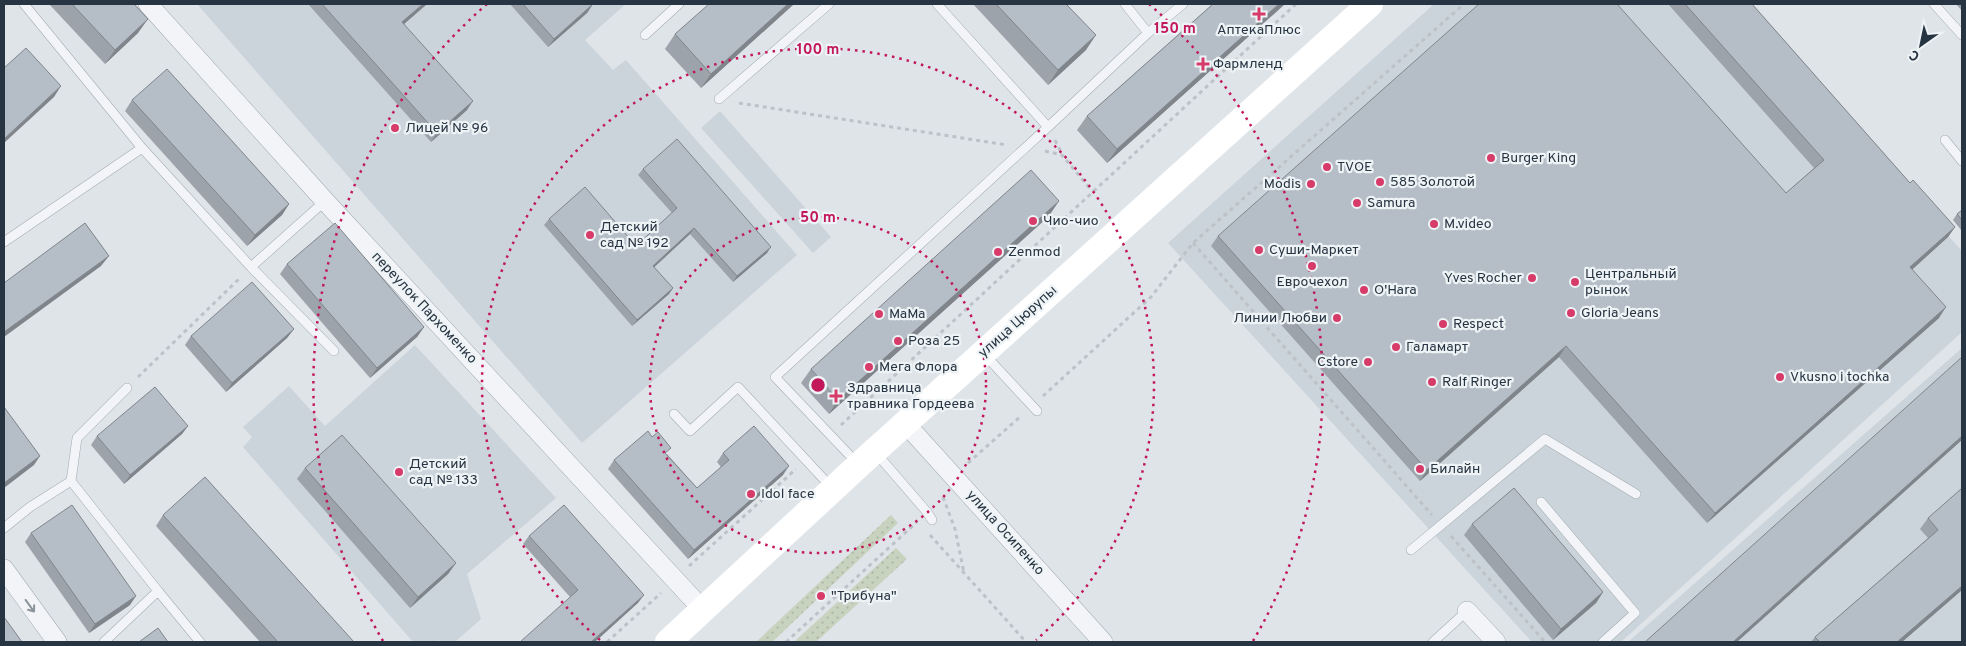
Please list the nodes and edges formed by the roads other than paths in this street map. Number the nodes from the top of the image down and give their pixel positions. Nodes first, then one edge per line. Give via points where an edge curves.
1 (24, 4) edge
2 (148, 4) edge
3 (680, 4) edge
4 (829, 4) edge
5 (937, 4) edge
6 (1125, 4) edge
7 (1183, 4) edge
8 (1370, 4) edge
9 (1934, 4) edge
10 (1148, 33) junction
11 (645, 35) dead end
12 (1962, 35) edge
13 (718, 99) road end
14 (1048, 127) junction
15 (1945, 140) dead end
16 (142, 148) junction
17 (1962, 161) edge
18 (325, 201) junction
19 (4, 242) edge
20 (251, 267) junction
21 (334, 351) dead end
22 (984, 353) junction
23 (127, 388) road end
24 (1035, 409) road end
25 (674, 414) dead end
26 (906, 424) junction
27 (867, 458) junction
28 (71, 481) junction
29 (833, 490) junction
30 (1636, 494) dead end
31 (1541, 502) dead end
32 (932, 520) dead end
33 (4, 528) edge
34 (1411, 550) dead end
35 (4, 569) edge
36 (158, 592) junction
37 (703, 610) junction
38 (1467, 611) joint
39 (56, 642) edge
40 (104, 642) edge
41 (200, 642) edge
42 (668, 642) edge
43 (1103, 642) edge
44 (1433, 642) edge
45 (1496, 642) edge
46 (1604, 642) edge

1 - 16 lane
2 - 18 street, переулок Пархоменко
3 - 11 lane
4 - 13 lane
5 - 14 lane
6 - 10 lane
7 - 10 lane
8 - 22 main road, улица Цюрупы
9 - 12 lane
10 - 14 lane
14 - 27 lane via 775,377 830,434
15 - 17 lane
16 - 19 lane
16 - 20 lane
18 - 20 lane
18 - 37 street, переулок Пархоменко
20 - 21 lane
22 - 24 lane
22 - 26 main road, улица Цюрупы
23 - 28 lane via 76,438
25 - 29 lane via 690,431 738,387
26 - 27 main road, улица Цюрупы
26 - 43 street, улица Осипенко
27 - 29 main road, улица Цюрупы
27 - 32 lane
28 - 33 lane
28 - 36 lane
29 - 37 main road, улица Цюрупы
30 - 34 lane via 1545,439
31 - 46 lane via 1635,613
35 -> 39 street
36 - 40 lane
36 - 41 lane
37 - 42 main road, улица Цюрупы
38 - 44 lane
38 - 45 street

